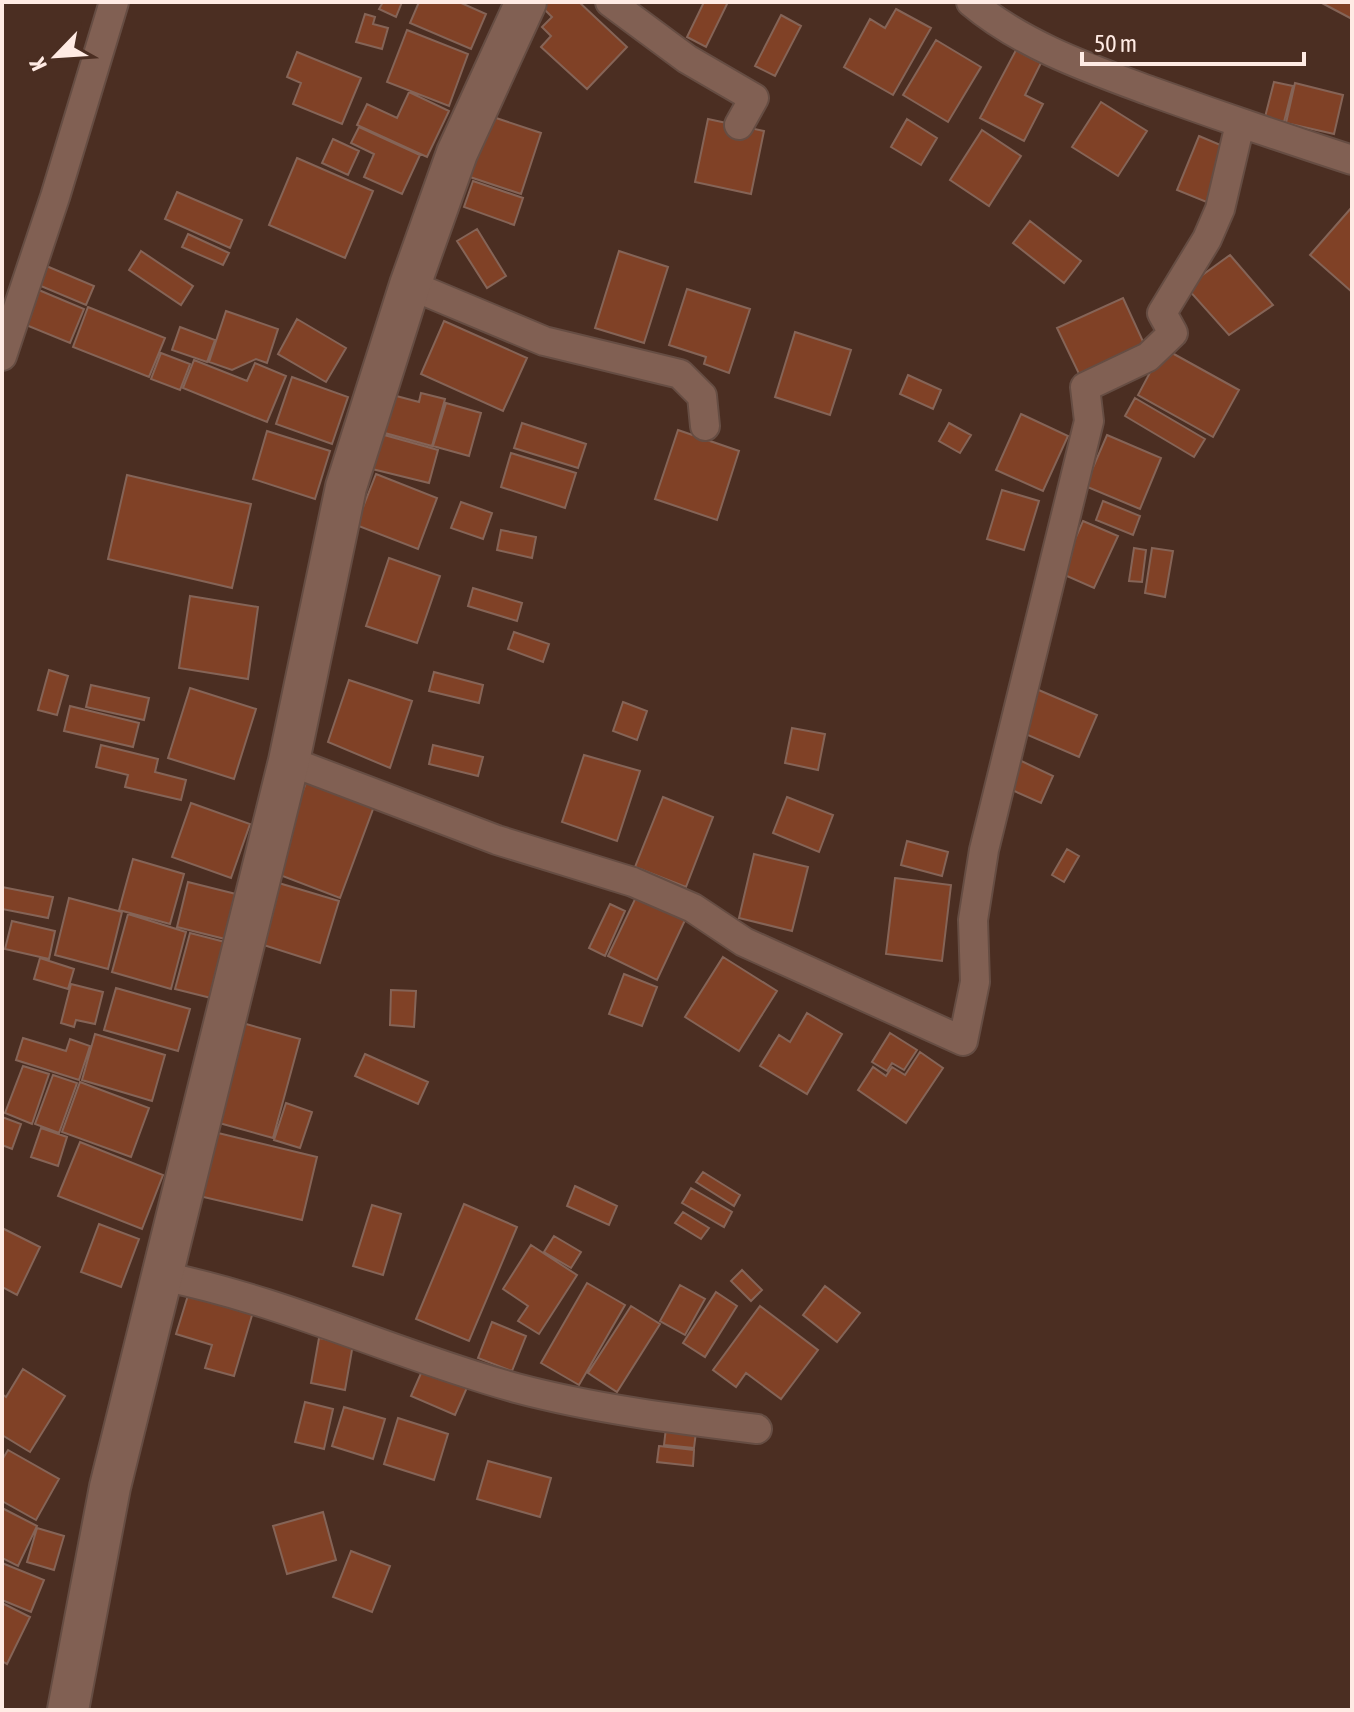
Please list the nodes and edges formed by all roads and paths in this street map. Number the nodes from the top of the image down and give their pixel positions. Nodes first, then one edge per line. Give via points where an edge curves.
1 (114, 2) edge
2 (526, 2) edge
3 (610, 2) edge
4 (971, 2) edge
5 (1240, 124) junction
6 (739, 125) dead end
7 (1352, 160) edge
8 (410, 285) junction
9 (2, 356) edge
10 (705, 426) dead end
11 (289, 761) junction
12 (161, 1276) junction
13 (757, 1429) dead end
14 (68, 1710) edge

1 - 9 street
2 - 8 street via 457,153
3 - 6 street via 687,59 754,98
4 - 5 street via 1011,31 1081,65
5 - 7 street
5 - 11 street via 1220,209 1162,313 1173,333 1148,357 1085,387 1089,421 984,850 973,920 975,982 963,1041 744,942 693,908 633,882 497,840
8 - 10 street via 544,341 680,374 702,396
8 - 11 street via 346,487
11 - 12 street
12 - 13 street via 213,1286 515,1387 621,1411
12 - 14 street via 110,1487

